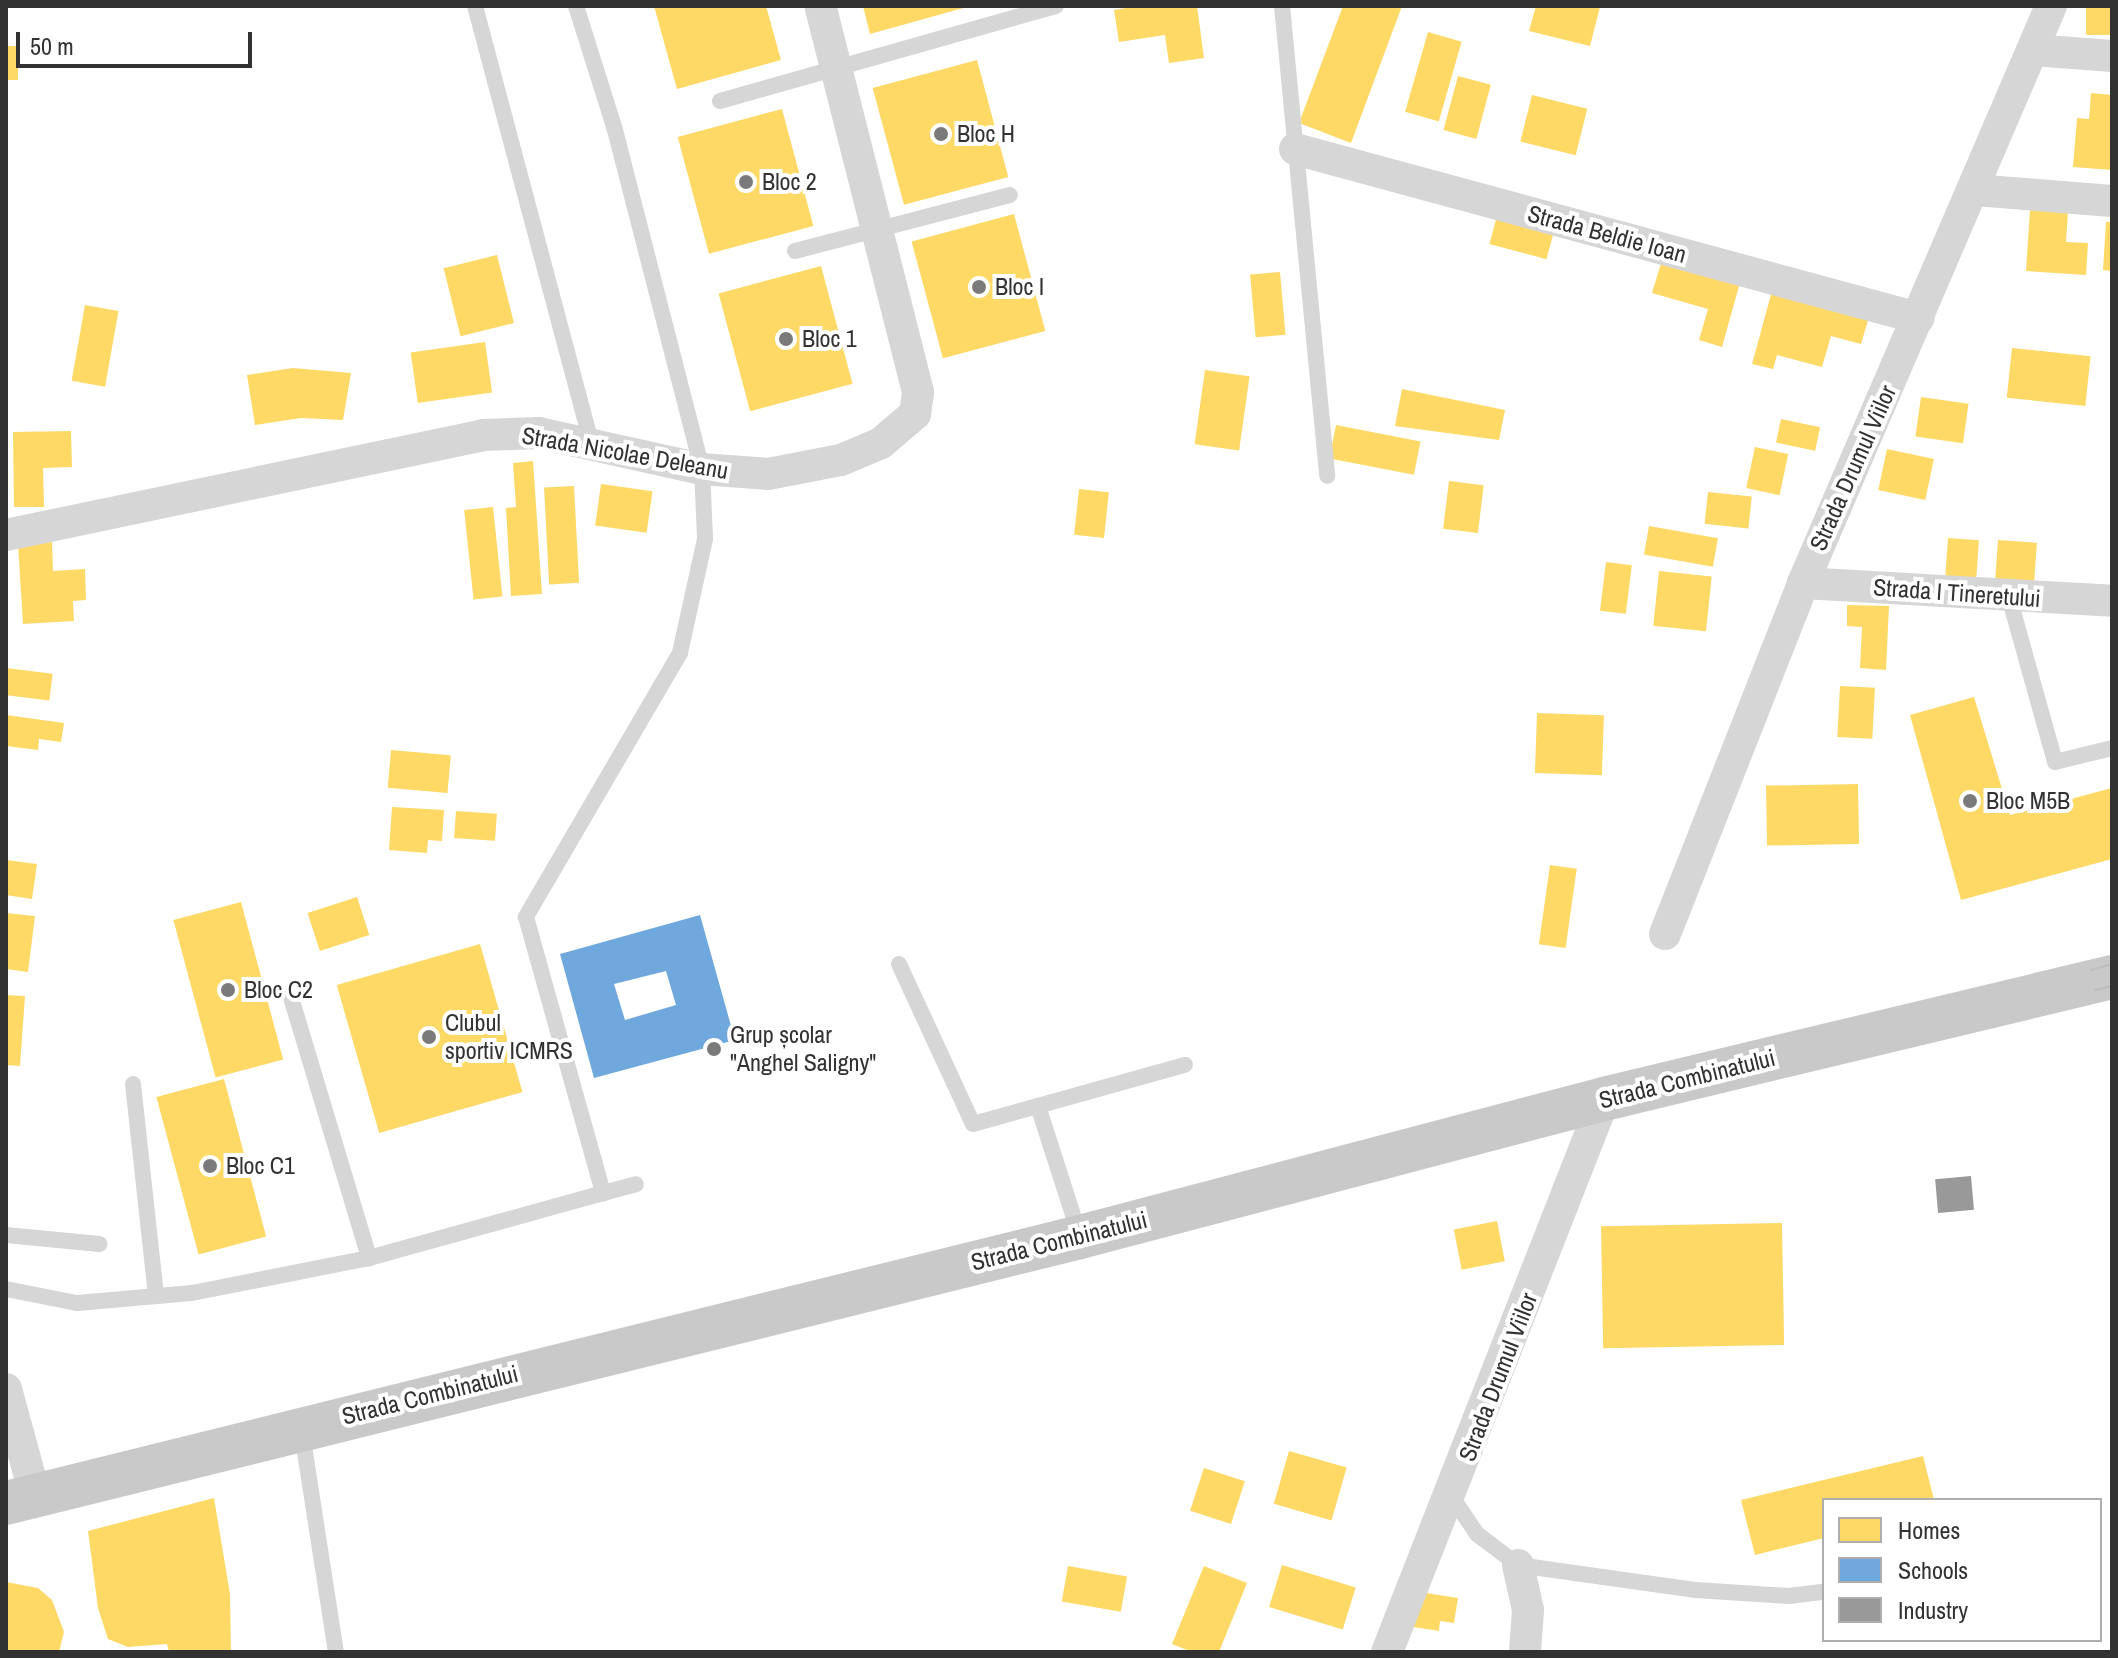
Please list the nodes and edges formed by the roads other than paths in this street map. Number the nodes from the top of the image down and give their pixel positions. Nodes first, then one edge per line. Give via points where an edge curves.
1 (475, 6) edge
2 (576, 6) edge
3 (820, 6) edge
4 (1056, 6) edge
5 (1282, 6) edge
6 (2051, 6) edge
7 (2033, 50) junction
8 (2112, 56) edge
9 (835, 69) junction
10 (720, 101) dead end
11 (1295, 149) junction
12 (1975, 190) junction
13 (1010, 195) dead end
14 (2112, 201) edge
15 (877, 228) junction
16 (795, 251) dead end
17 (1918, 318) junction
18 (592, 445) junction
19 (702, 469) junction
20 (1327, 476) dead end
21 (6, 535) edge
22 (1803, 583) junction
23 (2009, 597) junction
24 (2112, 601) edge
25 (2112, 748) edge
26 (1665, 934) dead end
27 (899, 964) dead end
28 (2112, 977) edge
29 (290, 994) dead end
30 (1185, 1065) dead end
31 (133, 1084) dead end
32 (1604, 1099) junction
33 (1038, 1106) junction
34 (636, 1184) dead end
35 (603, 1193) junction
36 (6, 1235) edge
37 (1080, 1237) junction
38 (100, 1244) dead end
39 (369, 1258) junction
40 (6, 1289) edge
41 (156, 1296) junction
42 (6, 1389) edge
43 (301, 1428) junction
44 (1452, 1497) junction
45 (20, 1499) edge
46 (1518, 1565) junction
47 (1822, 1592) edge
48 (336, 1652) edge
49 (1387, 1652) edge
50 (1525, 1652) edge

1 - 18 lane
2 - 19 lane via 615,130
3 - 9 street, Strada Nicolae Deleanu
4 - 9 lane
5 - 11 lane
6 - 7 street, Strada Drumul Viilor
7 - 8 street
7 - 12 street, Strada Drumul Viilor
9 - 10 lane
9 - 15 street, Strada Nicolae Deleanu
11 - 17 street, Strada Beldie Ioan
11 - 20 lane
12 - 14 street
12 - 17 street, Strada Drumul Viilor
13 - 15 lane
15 - 16 lane
15 - 19 street, Strada Nicolae Deleanu via 918,392 915,414 881,443 841,460 768,474
17 - 22 street, Strada Drumul Viilor
18 - 19 street, Strada Nicolae Deleanu
18 - 21 street, Strada Nicolae Deleanu via 539,433 483,435
19 - 35 lane via 705,539 680,653 526,917
22 - 23 street, Strada I Tineretului
22 - 26 street, Strada Drumul Viilor
23 - 24 street, Strada I Tineretului
23 - 25 lane via 2055,762
27 - 33 lane via 973,1124
28 - 32 main road, Strada Combinatului
29 - 39 lane
30 - 33 lane
31 - 41 lane
32 - 37 main road, Strada Combinatului
32 - 44 street, Strada Drumul Viilor
33 - 37 lane
34 - 35 lane
35 - 39 lane
36 - 38 lane
37 - 43 main road, Strada Combinatului
39 - 41 lane
40 - 41 lane via 77,1303
42 - 45 street
43 - 45 main road, Strada Combinatului
43 - 48 lane
44 - 46 lane via 1477,1534
44 - 49 street, Strada Drumul Viilor
46 - 47 lane via 1696,1590 1789,1596
46 - 50 street via 1528,1610

